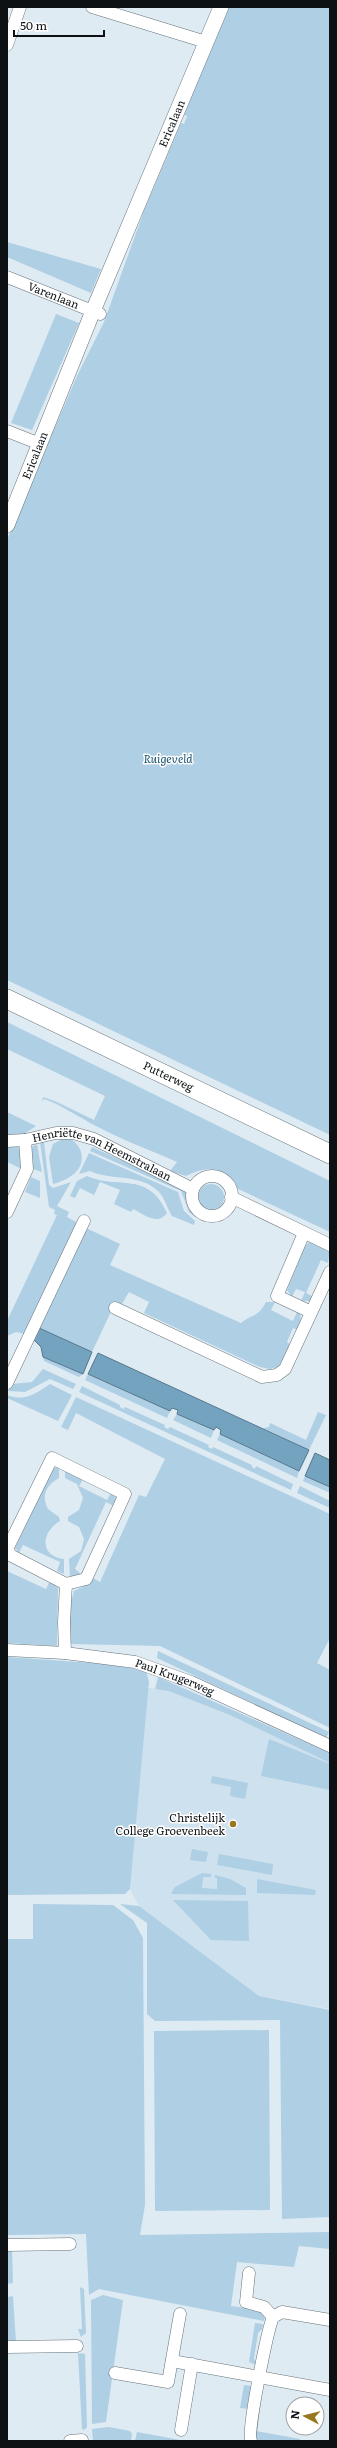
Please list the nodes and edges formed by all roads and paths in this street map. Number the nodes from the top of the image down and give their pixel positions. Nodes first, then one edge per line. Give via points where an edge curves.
1 (20, 7) edge
2 (92, 7) edge
3 (221, 7) edge
4 (206, 42) junction
5 (7, 45) edge
6 (7, 276) edge
7 (97, 313) junction
8 (7, 431) edge
9 (40, 444) junction
10 (7, 525) edge
11 (7, 999) edge
12 (26, 1140) junction
13 (7, 1141) edge
14 (330, 1154) edge
15 (193, 1189) junction
16 (231, 1198) junction
17 (7, 1212) edge
18 (84, 1221) dead end
19 (304, 1233) junction
20 (330, 1245) edge
21 (330, 1272) edge
22 (115, 1308) dead end
23 (311, 1312) junction
24 (7, 1383) edge
25 (8, 1547) edge
26 (66, 1584) junction
27 (7, 1650) edge
28 (65, 1653) junction
29 (329, 1742) edge
30 (70, 2244) dead end
31 (7, 2245) edge
32 (249, 2273) dead end
33 (180, 2314) dead end
34 (273, 2317) junction
35 (330, 2320) edge
36 (77, 2346) dead end
37 (7, 2347) edge
38 (172, 2361) junction
39 (192, 2364) junction
40 (115, 2373) dead end
41 (260, 2377) junction
42 (330, 2390) edge
43 (181, 2430) dead end
44 (82, 2440) edge
45 (70, 2441) edge
46 (251, 2441) edge

1 - 5 street
2 - 4 street
3 - 4 street, Ericalaan
4 - 7 street, Ericalaan via 124,240 115,280
6 - 7 street, Varenlaan
7 - 9 street, Ericalaan via 85,351 65,385
8 - 9 street
9 - 10 street, Ericalaan
11 - 14 main road, Putterweg
12 - 13 street, Henriëtte van Heemstralaan
12 - 15 street, Henriëtte van Heemstralaan via 56,1133 73,1133 94,1139
12 - 17 street via 27,1169
15 - 16 street via 203,1178 218,1177 230,1188
15 - 16 street via 193,1204 198,1210 211,1216 219,1215 226,1210
16 - 19 street
18 - 24 street
19 - 20 street
19 - 23 street via 277,1296
21 - 23 street
22 - 23 street via 262,1377 277,1375 285,1369
25 - 26 street via 10,1555
25 - 26 street via 52,1458 124,1494 86,1579
26 - 28 street
27 - 28 street, Paul Krugerweg
28 - 29 street, Paul Krugerweg via 135,1662 153,1668
30 - 31 street
32 - 34 street via 246,2302 264,2307
33 - 38 street
34 - 35 street via 282,2312
34 - 41 street
36 - 37 street
38 - 39 street
38 - 40 street via 168,2382
39 - 41 street
39 - 43 street
41 - 42 street
41 - 46 street
44 - 45 street

